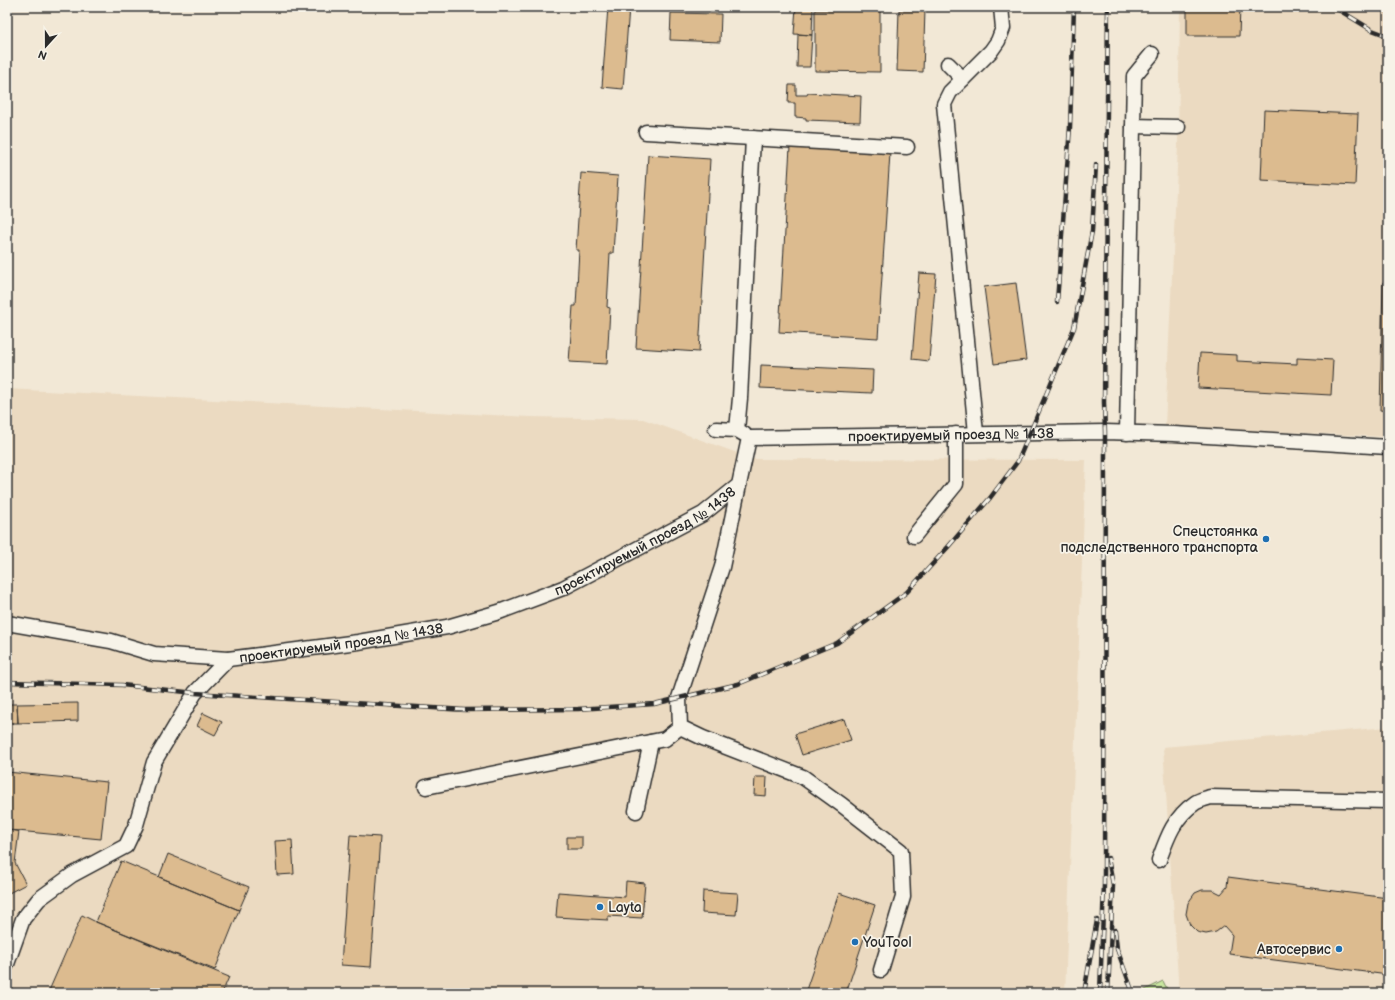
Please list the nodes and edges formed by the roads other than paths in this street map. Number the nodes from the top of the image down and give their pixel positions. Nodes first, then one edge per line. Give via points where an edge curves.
1 (1001, 7) edge
2 (1152, 54) dead end
3 (948, 64) dead end
4 (963, 79) junction
5 (1133, 126) junction
6 (1178, 127) dead end
7 (646, 132) dead end
8 (753, 138) junction
9 (907, 147) dead end
10 (716, 429) dead end
11 (737, 430) junction
12 (976, 433) junction
13 (1127, 433) junction
14 (956, 434) junction
15 (749, 438) junction
16 (1388, 447) edge
17 (739, 485) junction
18 (914, 536) dead end
19 (7, 623) edge
20 (228, 659) junction
21 (680, 727) junction
22 (651, 742) junction
23 (426, 787) dead end
24 (1388, 801) edge
25 (636, 811) dead end
26 (1159, 860) dead end
27 (7, 964) edge
28 (881, 970) dead end

1 - 4 street via 1003,28 998,41
2 - 5 street via 1134,76
3 - 4 street
4 - 12 street via 950,92 944,104
5 - 6 street
5 - 13 street
7 - 8 street
8 - 9 street
8 - 11 street
10 - 11 street
11 - 15 street
12 - 13 street, проектируемый проезд № 1438 via 1018,428
12 - 14 street, проектируемый проезд № 1438
13 - 16 street, проектируемый проезд № 1438
14 - 15 street, проектируемый проезд № 1438
14 - 18 street via 956,484
15 - 17 street, проектируемый проезд № 1438
17 - 20 street, проектируемый проезд № 1438 via 703,514 658,539 563,588 499,612 447,627
17 - 21 street via 722,567 678,698
19 - 20 street, проектируемый проезд № 1438 via 111,641 154,654
20 - 27 street via 195,693 154,762 136,825 126,846 72,875 38,899 23,919
21 - 22 street via 665,739
21 - 28 street via 802,777 901,851 903,897
22 - 23 street
22 - 25 street
24 - 26 street via 1210,797 1196,802 1179,817 1167,836

